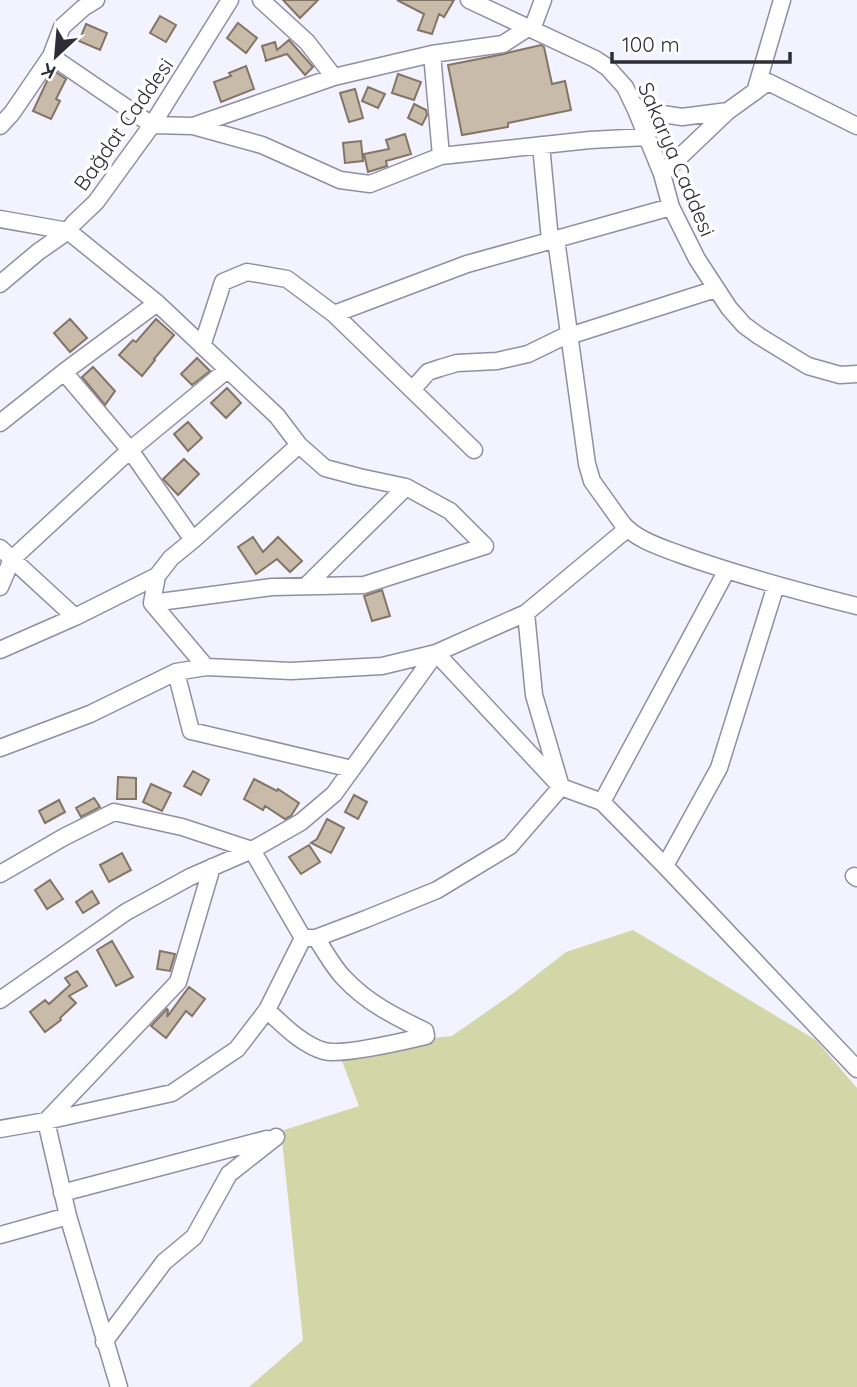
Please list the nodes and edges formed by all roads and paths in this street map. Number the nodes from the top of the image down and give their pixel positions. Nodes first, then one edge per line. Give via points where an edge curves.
1 (96, 0) edge
2 (230, 0) edge
3 (261, 0) edge
4 (469, 0) edge
5 (543, 0) edge
6 (782, 0) edge
7 (528, 28) junction
8 (432, 54) junction
9 (51, 56) junction
10 (334, 77) junction
11 (755, 92) junction
12 (636, 110) junction
13 (728, 111) junction
14 (152, 125) junction
15 (0, 126) edge
16 (193, 126) junction
17 (857, 126) edge
18 (646, 137) junction
19 (541, 145) junction
20 (441, 156) junction
21 (662, 174) junction
22 (671, 207) junction
23 (0, 219) edge
24 (68, 231) junction
25 (553, 239) junction
26 (0, 284) edge
27 (716, 289) junction
28 (157, 303) junction
29 (334, 314) junction
30 (569, 335) junction
31 (202, 346) junction
32 (227, 370) junction
33 (64, 372) junction
34 (857, 374) edge
35 (412, 390) junction
36 (0, 423) edge
37 (299, 445) junction
38 (130, 450) junction
39 (474, 450) dead end
40 (406, 487) junction
41 (627, 529) junction
42 (193, 540) junction
43 (6, 554) edge
44 (727, 570) junction
45 (157, 576) junction
46 (776, 585) junction
47 (306, 586) junction
48 (0, 587) edge
49 (152, 603) junction
50 (857, 606) edge
51 (526, 613) junction
52 (75, 617) junction
53 (0, 650) edge
54 (436, 653) junction
55 (206, 667) junction
56 (176, 671) junction
57 (0, 748) edge
58 (352, 769) junction
59 (561, 787) junction
60 (602, 802) junction
61 (252, 850) junction
62 (665, 866) junction
63 (212, 867) junction
64 (0, 874) edge
65 (309, 938) junction
66 (0, 1000) edge
67 (267, 1010) junction
68 (857, 1069) edge
69 (46, 1121) junction
70 (0, 1129) edge
71 (62, 1193) junction
72 (68, 1216) junction
73 (0, 1235) edge
74 (104, 1342) junction
75 (119, 1387) edge

1 - 9 street via 62,27
2 - 14 street, Bağdat Caddesi
3 - 10 street via 307,42
4 - 7 street, Sakarya Caddesi
5 - 7 street
6 - 11 street
7 - 8 street via 503,44
7 - 12 street, Sakarya Caddesi via 607,67 625,87
8 - 10 street
8 - 20 street
9 - 14 street
9 - 15 street
10 - 16 street
11 - 13 street
11 - 17 street via 768,82
12 - 13 street via 682,117
12 - 18 street, Sakarya Caddesi
13 - 21 street
14 - 16 street
14 - 24 street, Bağdat Caddesi via 96,202
16 - 20 street via 262,145 340,180 370,184
18 - 19 street
18 - 21 street, Sakarya Caddesi
19 - 20 street
19 - 25 street
21 - 22 street, Sakarya Caddesi
22 - 25 street
22 - 27 street, Sakarya Caddesi
23 - 24 street
24 - 26 street, Bağdat Caddesi
24 - 28 street
25 - 29 street via 467,264
25 - 30 street
27 - 30 street
27 - 34 street, Sakarya Caddesi via 744,325 781,350 823,371
28 - 31 street
28 - 33 street
29 - 31 street via 287,279 247,272 223,282
29 - 35 street
30 - 35 street via 528,354 457,363 428,372
30 - 41 street via 592,481
31 - 32 street
32 - 37 street via 277,416
32 - 38 street
33 - 36 street
33 - 38 street
35 - 39 street
37 - 40 street via 325,468
37 - 42 street
38 - 42 street
38 - 43 street
40 - 47 street
40 - 47 street via 450,511 485,546 364,585
41 - 44 street via 657,546
41 - 51 street
42 - 45 street
43 - 48 street
43 - 52 street
44 - 46 street
44 - 60 street
45 - 49 street
45 - 52 street
46 - 50 street
46 - 62 street via 719,768
47 - 49 street
49 - 55 street
51 - 54 street
51 - 59 street via 534,695
52 - 53 street
54 - 55 street via 382,666 291,671
54 - 58 street
54 - 59 street
55 - 56 street
56 - 57 street via 90,715
56 - 58 street via 191,731
58 - 61 street via 334,794 301,822
59 - 60 street
59 - 65 street via 510,846 437,890
60 - 62 street
61 - 63 street
61 - 64 street via 182,827 114,813
61 - 65 street
62 - 68 street
63 - 66 street via 126,912
63 - 69 street via 178,982
65 - 67 street
65 - 67 street via 367,999 425,1031 426,1036 324,1052 297,1037
67 - 69 street via 237,1049 172,1093
69 - 70 street
69 - 71 street
71 - 72 street
71 - 74 street via 276,1137 229,1174 194,1237 164,1262
72 - 73 street
72 - 74 street
74 - 75 street

